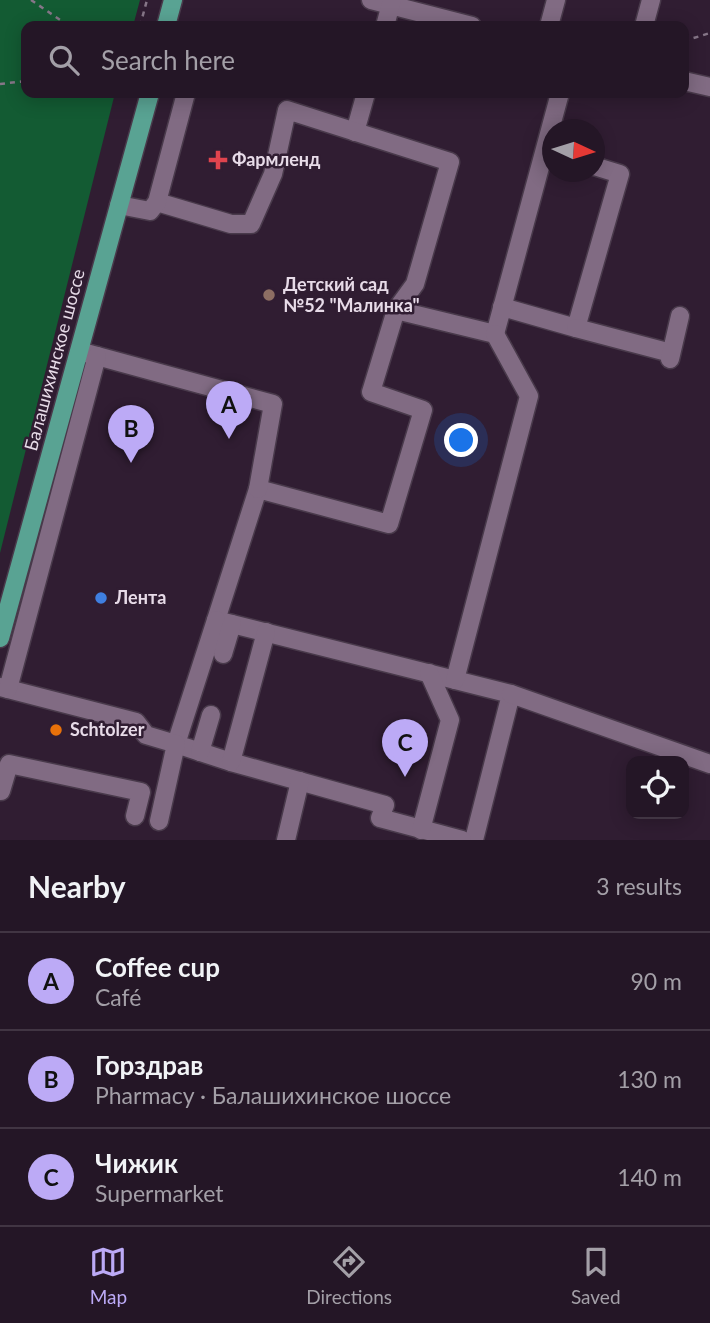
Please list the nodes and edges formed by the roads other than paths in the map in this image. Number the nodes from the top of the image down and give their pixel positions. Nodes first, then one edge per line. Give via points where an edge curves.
1 (173, 0) edge
2 (370, 0) edge
3 (555, 0) edge
4 (650, 0) edge
5 (391, 3) edge
6 (167, 21) edge
7 (386, 21) edge
8 (454, 21) edge
9 (550, 21) edge
10 (645, 21) edge
11 (689, 82) edge
12 (710, 87) edge
13 (149, 98) edge
14 (185, 98) edge
15 (365, 98) edge
16 (559, 98) edge
17 (555, 119) edge
18 (355, 132) junction
19 (605, 169) edge
20 (542, 173) edge
21 (157, 202) junction
22 (120, 205) junction
23 (502, 307) junction
24 (396, 310) junction
25 (680, 316) dead end
26 (576, 328) junction
27 (495, 334) junction
28 (88, 353) junction
29 (258, 489) junction
30 (224, 622) junction
31 (266, 632) junction
32 (0, 638) edge
33 (223, 654) dead end
34 (429, 673) junction
35 (455, 680) junction
36 (4, 688) edge
37 (510, 694) junction
38 (234, 711) dead end
39 (211, 715) dead end
40 (176, 744) junction
41 (200, 752) junction
42 (226, 760) junction
43 (710, 764) edge
44 (300, 782) junction
45 (1, 791) edge
46 (135, 816) dead end
47 (159, 821) dead end
48 (421, 830) junction
49 (286, 840) edge
50 (462, 840) edge
51 (474, 840) edge

1 - 6 main road
2 - 5 lane
3 - 9 lane
4 - 10 lane
5 - 7 lane
5 - 8 lane
11 - 12 lane
13 - 22 main road, Балашихинское шоссе
14 - 21 lane
15 - 18 lane
16 - 17 lane
18 - 21 lane via 287,110 273,174 251,223 231,224
18 - 24 lane via 450,162 415,284
19 - 26 lane via 620,174
20 - 23 lane
21 - 22 lane via 150,211
22 - 28 main road, Балашихинское шоссе
23 - 26 lane
23 - 27 lane
24 - 27 lane
24 - 29 lane via 372,392 423,410 389,524
25 - 26 lane via 671,356
27 - 35 lane via 529,396
28 - 29 lane via 273,404
28 - 32 main road, Балашихинское шоссе
28 - 36 lane
29 - 30 lane
30 - 31 lane
30 - 33 lane
30 - 40 lane
31 - 34 lane
31 - 42 lane
34 - 35 lane
34 - 48 lane via 450,720
35 - 37 lane
36 - 40 lane via 136,722 146,735
37 - 43 lane
37 - 51 lane
38 - 42 lane
39 - 41 lane
40 - 41 lane
40 - 47 lane
41 - 42 lane
42 - 44 lane
44 - 48 lane via 385,805 380,818
44 - 49 lane
45 - 46 lane via 9,764 141,792
48 - 50 lane

